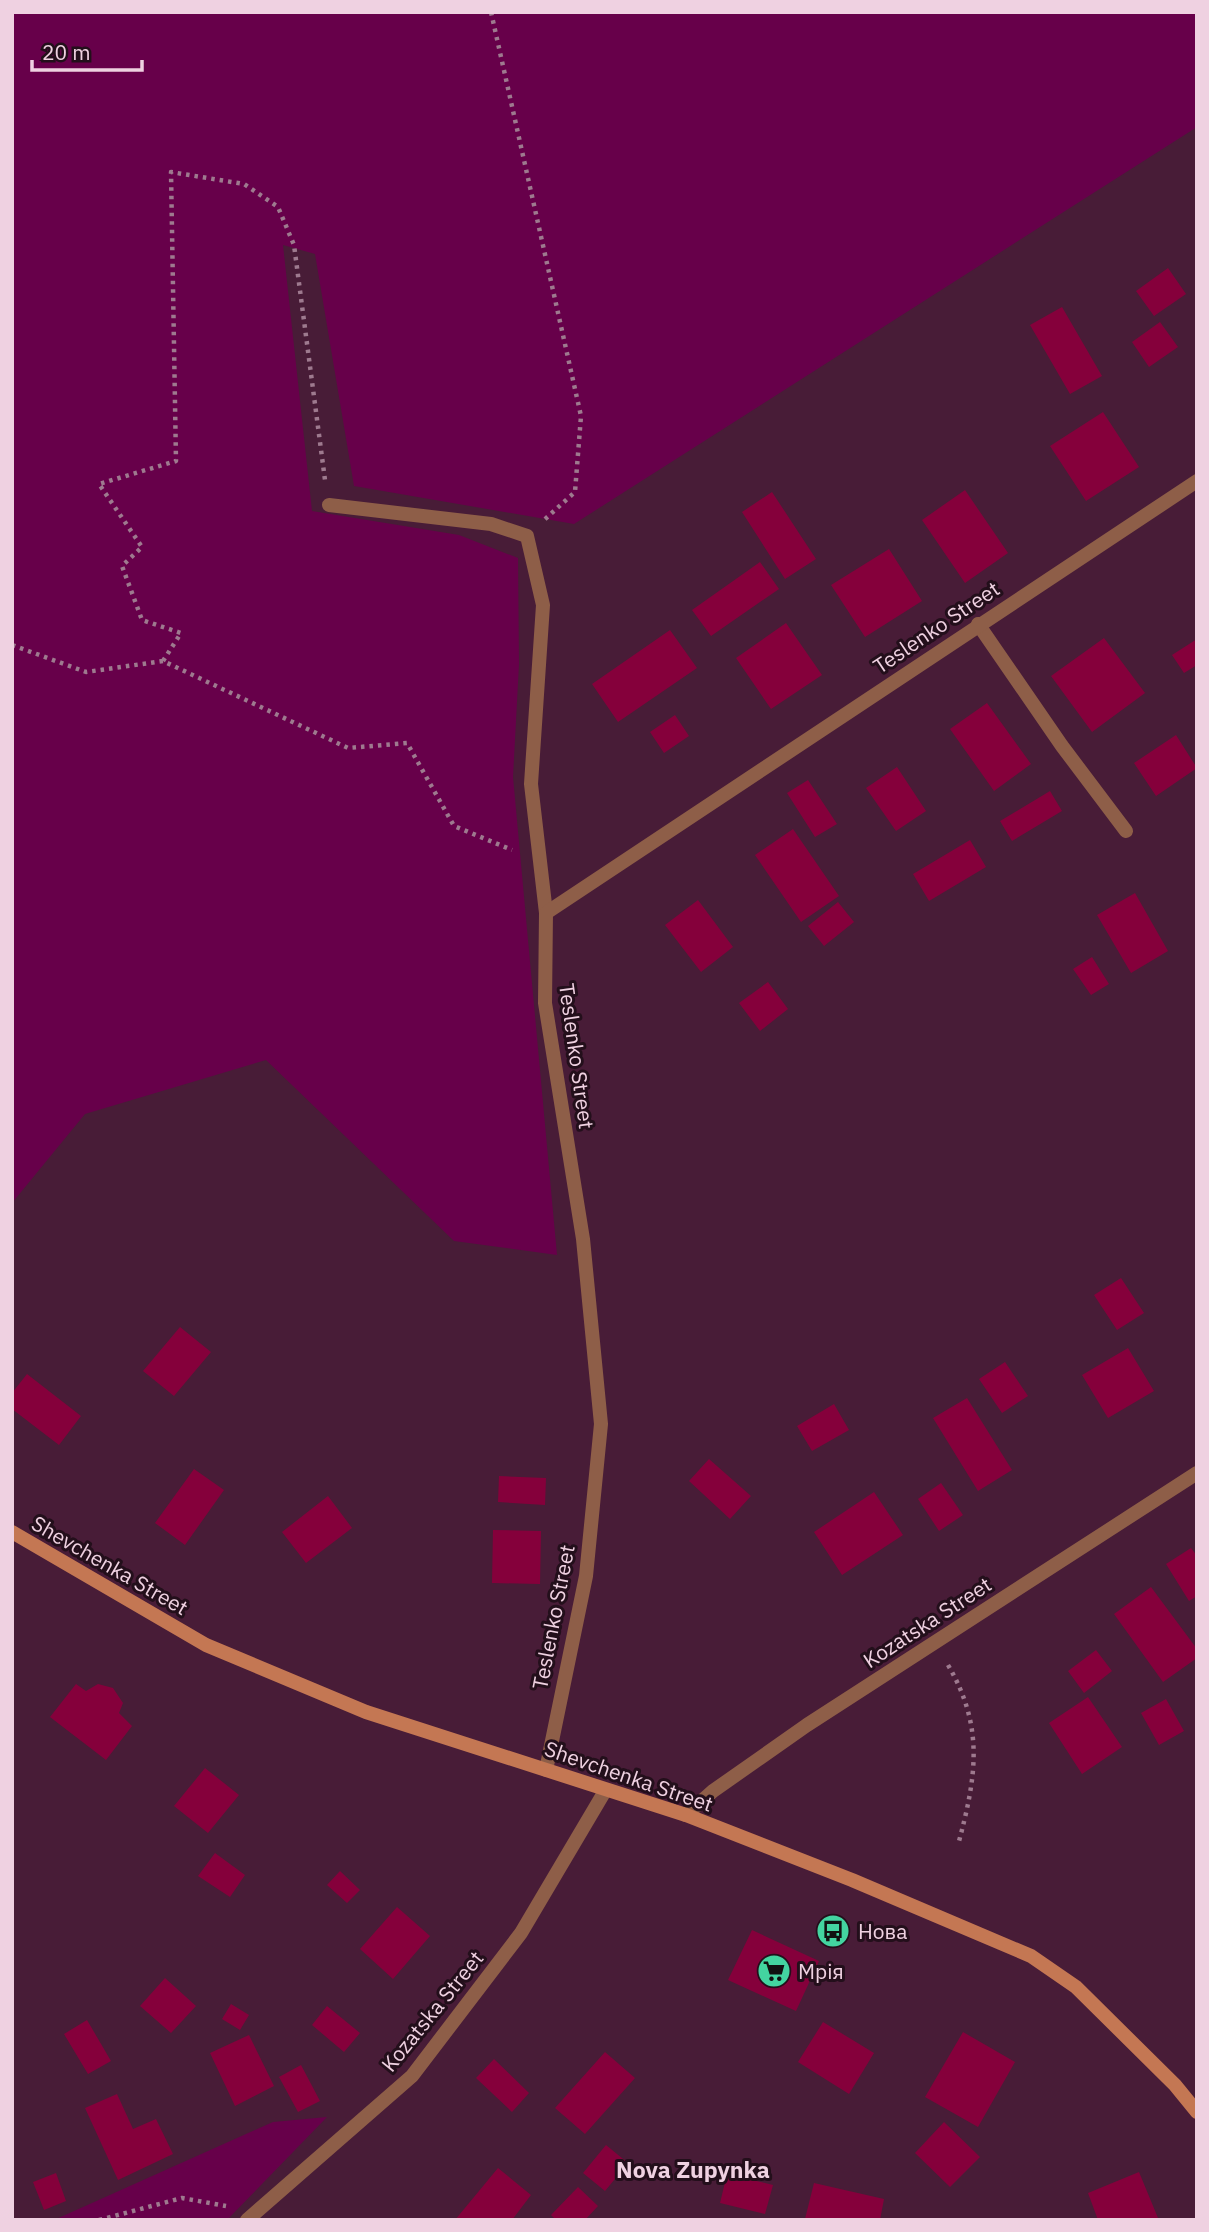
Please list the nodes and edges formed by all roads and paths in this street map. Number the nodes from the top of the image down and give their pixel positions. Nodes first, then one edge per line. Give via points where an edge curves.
1 (491, 12) edge
2 (1197, 481) edge
3 (329, 505) joint
4 (527, 536) junction
5 (978, 624) junction
6 (12, 645) edge
7 (163, 661) junction
8 (1126, 831) dead end
9 (539, 861) junction
10 (546, 913) junction
11 (1197, 1473) edge
12 (12, 1532) edge
13 (930, 1644) junction
14 (546, 1769) junction
15 (605, 1791) junction
16 (687, 1815) junction
17 (958, 1845) dead end
18 (1197, 2112) edge
19 (251, 2216) edge
20 (99, 2220) edge

1 - 4 path via 581,416 575,492
2 - 5 street, Teslenko Street
3 - 4 street via 491,524
3 - 7 path via 294,245 278,207 244,184 171,172 176,461 99,484 142,547 121,566 142,620 181,633
4 - 9 street via 543,605 531,784
5 - 8 street
5 - 10 street, Teslenko Street
6 - 7 path via 86,672
7 - 9 path via 348,748 407,743 454,826
9 - 10 street
10 - 14 street, Teslenko Street via 545,1003 583,1239 601,1424 586,1576
11 - 13 street, Kozatska Street
12 - 14 street, Shevchenka Street via 206,1645 366,1712
13 - 16 street, Kozatska Street via 713,1791
13 - 17 path via 949,1667 973,1723 973,1789
14 - 15 street, Shevchenka Street
15 - 16 street, Shevchenka Street
15 - 19 street, Kozatska Street via 521,1933 412,2076
16 - 18 street, Shevchenka Street via 1031,1956 1076,1987
19 - 20 path via 182,2198

